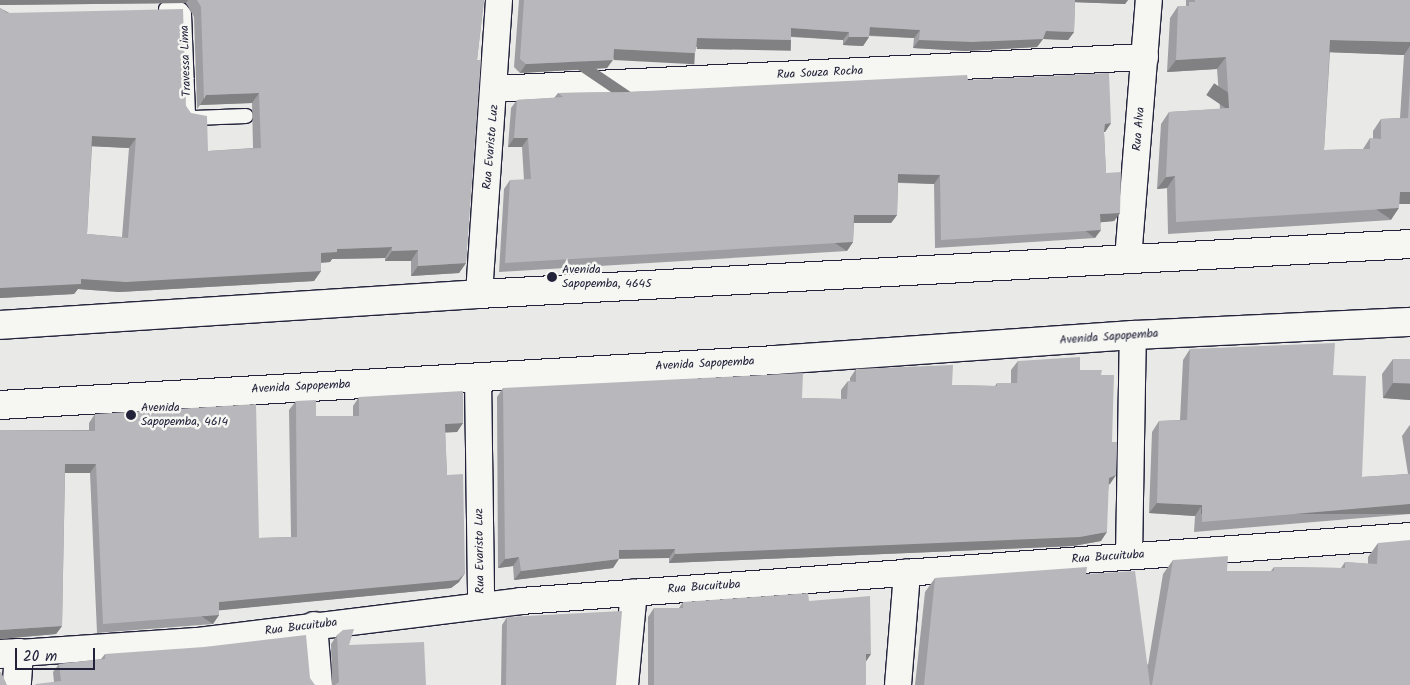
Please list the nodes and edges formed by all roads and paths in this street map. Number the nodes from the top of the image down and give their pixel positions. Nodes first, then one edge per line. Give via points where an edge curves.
1 (499, 0) edge
2 (1149, 0) edge
3 (148, 10) edge
4 (1145, 57) junction
5 (495, 89) junction
6 (246, 116) dead end
7 (1410, 244) edge
8 (1128, 259) junction
9 (479, 294) junction
10 (1410, 322) edge
11 (0, 326) edge
12 (1133, 335) junction
13 (478, 377) junction
14 (0, 405) edge
15 (1410, 536) edge
16 (1129, 556) junction
17 (907, 572) junction
18 (634, 592) junction
19 (481, 605) junction
20 (314, 625) junction
21 (10, 654) edge
22 (17, 685) edge
23 (319, 685) edge
24 (625, 685) edge
25 (898, 685) edge

1 - 5 street, Rua Evaristo Luz
2 - 4 street, Rua Alva
3 - 6 lane, Travessa Lima via 177,9 184,14 190,117
4 - 5 street, Rua Souza Rocha
4 - 8 street, Rua Alva
5 - 9 street, Rua Evaristo Luz
7 - 8 main road
8 - 9 main road
9 - 11 main road
10 - 12 main road, Avenida Sapopemba
12 - 13 main road, Avenida Sapopemba
12 - 16 street
13 - 14 main road, Avenida Sapopemba
13 - 19 street, Rua Evaristo Luz
15 - 16 street, Rua Bucuituba
16 - 17 street, Rua Bucuituba
17 - 18 street, Rua Bucuituba
17 - 25 street
18 - 19 street, Rua Bucuituba
18 - 24 street
19 - 20 street, Rua Bucuituba
20 - 21 street, Rua Bucuituba via 196,641
20 - 23 street
21 - 22 main road

